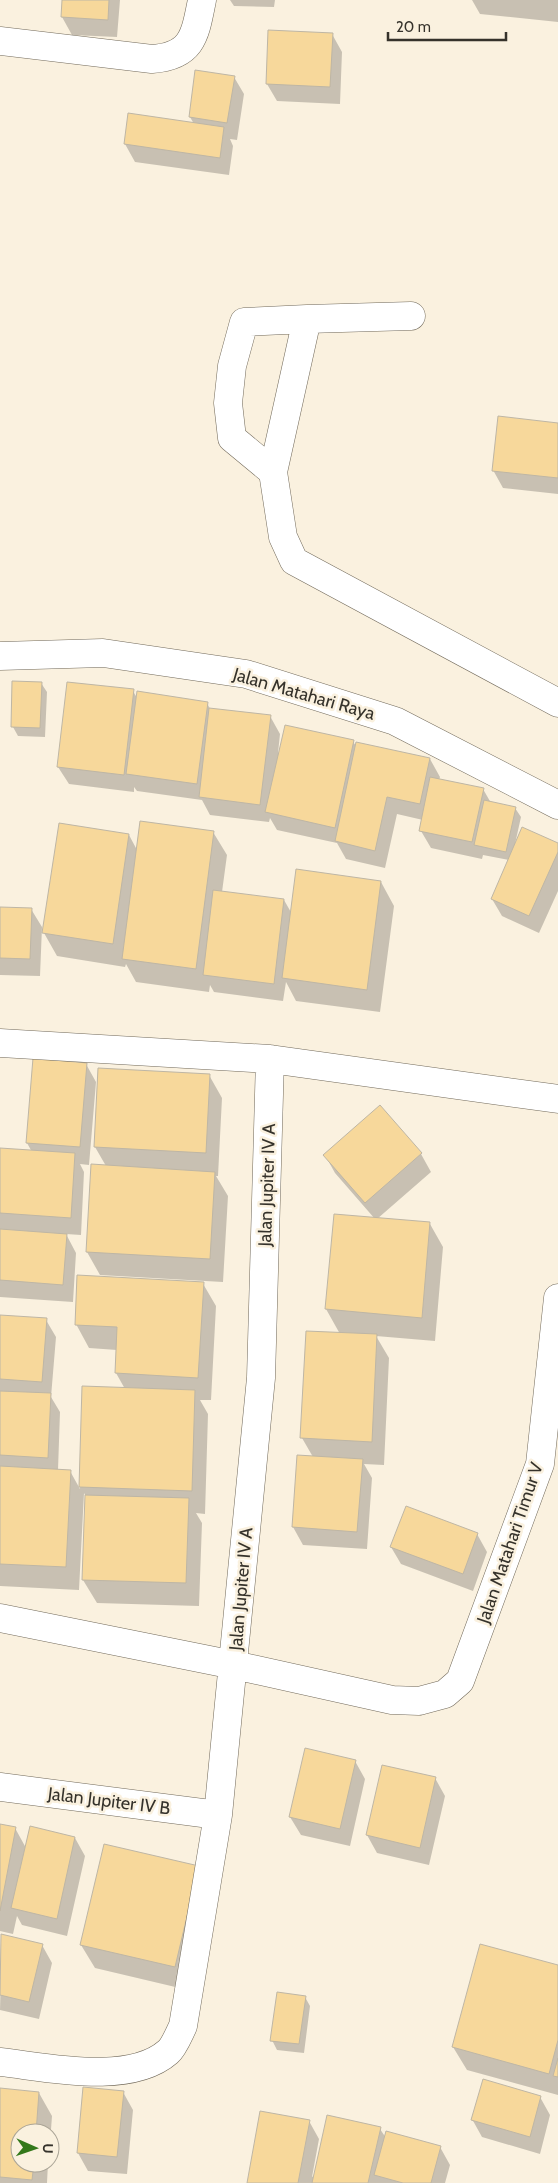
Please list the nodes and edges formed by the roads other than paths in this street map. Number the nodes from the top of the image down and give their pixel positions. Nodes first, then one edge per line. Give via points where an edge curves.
1 (202, 0) edge
2 (0, 41) edge
3 (411, 316) dead end
4 (306, 319) junction
5 (273, 472) junction
6 (0, 656) edge
7 (558, 704) edge
8 (558, 804) edge
9 (0, 1043) edge
10 (270, 1059) junction
11 (558, 1099) edge
12 (558, 1298) edge
13 (549, 1467) edge
14 (0, 1618) edge
15 (234, 1665) junction
16 (0, 1787) edge
17 (218, 1815) junction
18 (0, 2062) edge

1 - 2 street via 189,46 171,58 152,59
3 - 4 street
4 - 5 street
4 - 5 street via 244,322 232,366 228,403 232,438
5 - 7 street via 283,537 294,561
6 - 8 street, Jalan Matahari Raya via 103,653 246,674 395,720
9 - 10 street
10 - 11 street
10 - 15 street, Jalan Jupiter IV A via 261,1378
12 - 13 street, Jalan Matahari Timur V
13 - 15 street, Jalan Matahari Timur V via 460,1681 445,1694 419,1701 392,1700
14 - 15 street, Jalan Matahari Timur V
15 - 17 street, Jalan Jupiter IV A
16 - 17 street, Jalan Jupiter IV B
17 - 18 street, Jalan Jupiter IV A via 183,2026 168,2052 141,2067 112,2073

